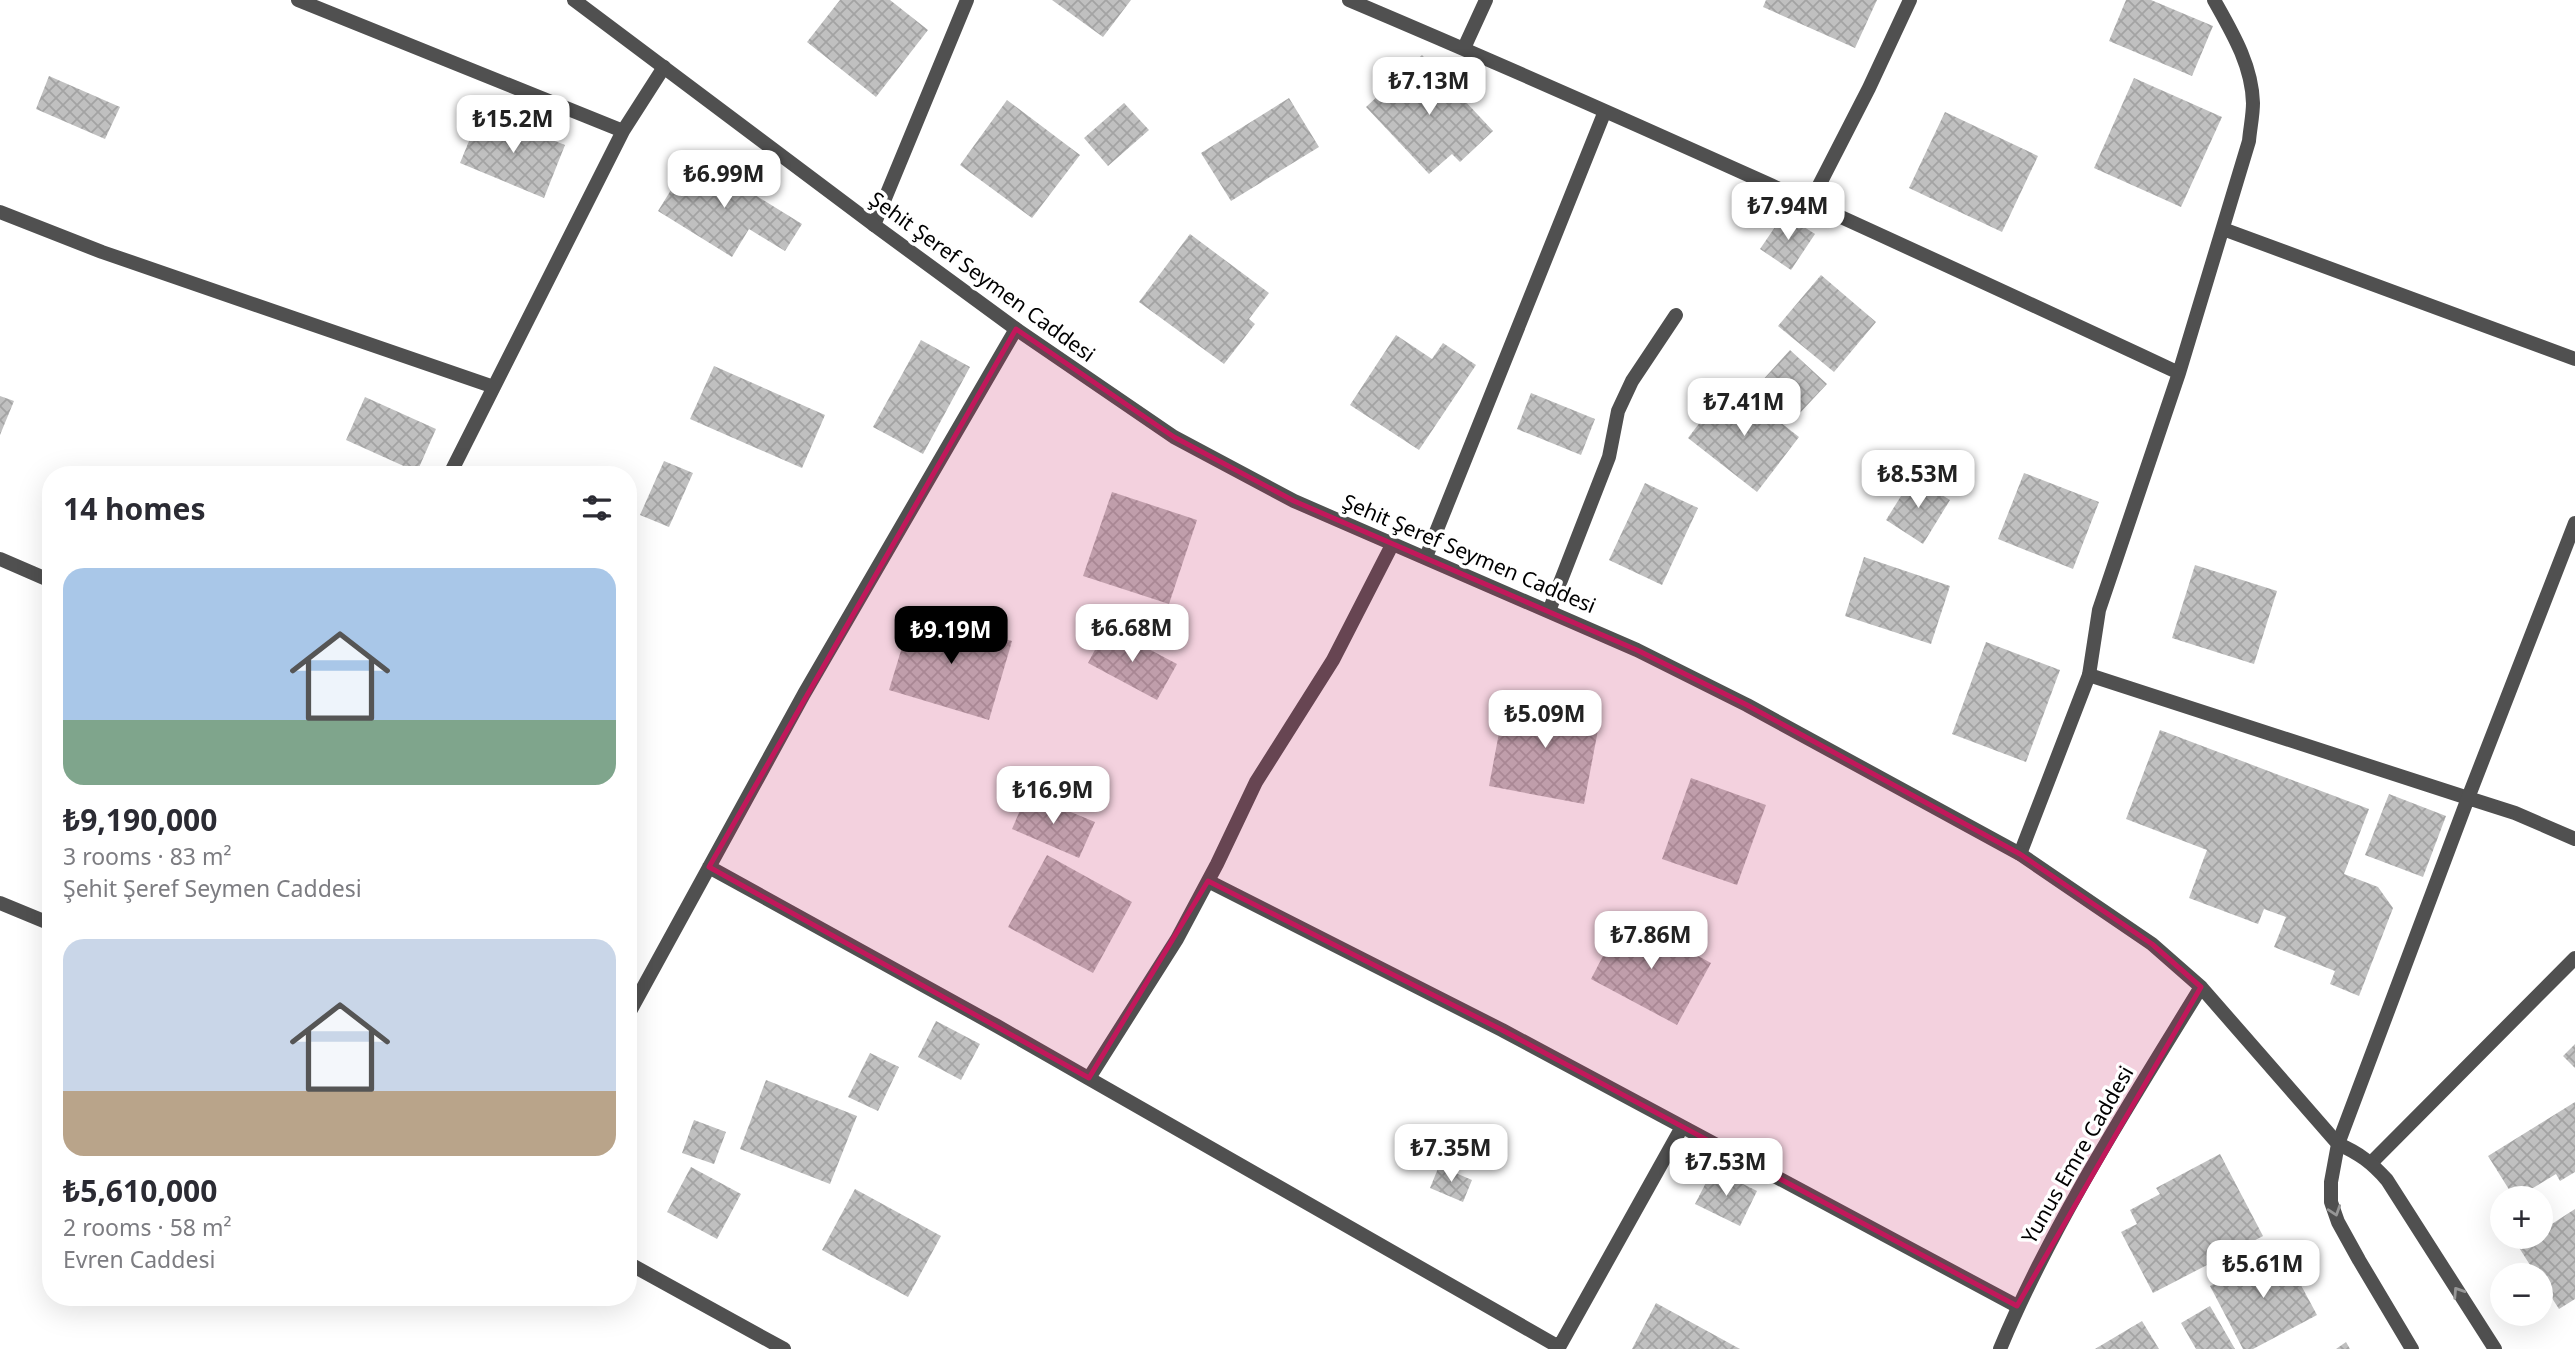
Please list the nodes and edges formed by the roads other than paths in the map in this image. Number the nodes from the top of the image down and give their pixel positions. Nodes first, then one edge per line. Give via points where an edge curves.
1 (299, 0) edge
2 (574, 0) edge
3 (967, 0) edge
4 (1349, 0) edge
5 (1486, 0) edge
6 (1910, 0) edge
7 (2214, 0) edge
8 (1464, 48) junction
9 (664, 67) junction
10 (1605, 111) junction
11 (623, 131) junction
12 (1810, 203) junction
13 (0, 212) edge
14 (873, 225) junction
15 (2222, 229) junction
16 (1676, 316) dead end
17 (1016, 329) junction
18 (2575, 359) edge
19 (2179, 373) junction
20 (494, 387) junction
21 (454, 466) edge
22 (2575, 523) edge
23 (1392, 545) junction
24 (1426, 557) junction
25 (0, 559) edge
26 (42, 577) edge
27 (1549, 611) junction
28 (2089, 675) junction
29 (2468, 798) junction
30 (2575, 839) edge
31 (2020, 854) junction
32 (709, 867) junction
33 (1208, 881) junction
34 (0, 903) edge
35 (42, 920) edge
36 (2575, 958) edge
37 (2201, 987) junction
38 (637, 999) edge
39 (1089, 1078) junction
40 (1682, 1127) junction
41 (2337, 1144) junction
42 (2372, 1162) junction
43 (637, 1269) edge
44 (2017, 1307) junction
45 (1559, 1348) edge
46 (784, 1349) edge
47 (2000, 1349) edge
48 (2413, 1349) edge
49 (2495, 1349) edge

1 - 11 street
2 - 9 street, Şehit Şeref Seymen Caddesi
3 - 14 street
4 - 8 street
5 - 8 street
6 - 12 street
7 - 15 street via 2248,68 2253,103 2249,141
8 - 10 street
9 - 11 street
9 - 14 street, Şehit Şeref Seymen Caddesi
10 - 12 street
10 - 24 street
11 - 20 street
12 - 19 street
13 - 20 street via 102,252
14 - 17 street, Şehit Şeref Seymen Caddesi
15 - 18 street
15 - 19 street
16 - 27 street via 1632,381 1618,411 1609,457
17 - 23 street, Şehit Şeref Seymen Caddesi via 1174,437 1294,501
17 - 32 street
19 - 28 street via 2099,610
20 - 21 street
22 - 29 street
23 - 24 street, Şehit Şeref Seymen Caddesi
23 - 33 street via 1333,660 1256,782
24 - 27 street, Şehit Şeref Seymen Caddesi
25 - 26 street
27 - 31 street, Şehit Şeref Seymen Caddesi via 1735,699
28 - 29 street
28 - 31 street
29 - 30 street
29 - 41 street
31 - 37 street, Şehit Şeref Seymen Caddesi via 2152,944
32 - 38 street
32 - 39 street
33 - 39 street via 1170,951
33 - 40 street
34 - 35 street
36 - 42 street
37 - 41 street, Şehit Şeref Seymen Caddesi
37 - 44 street, Yunus Emre Caddesi via 2119,1122
39 - 45 street
40 - 44 street
40 - 45 street
41 - 42 street
41 -> 48 street via 2331,1202 2338,1222
49 -> 42 street
43 - 46 street
44 - 47 street, Yunus Emre Caddesi

